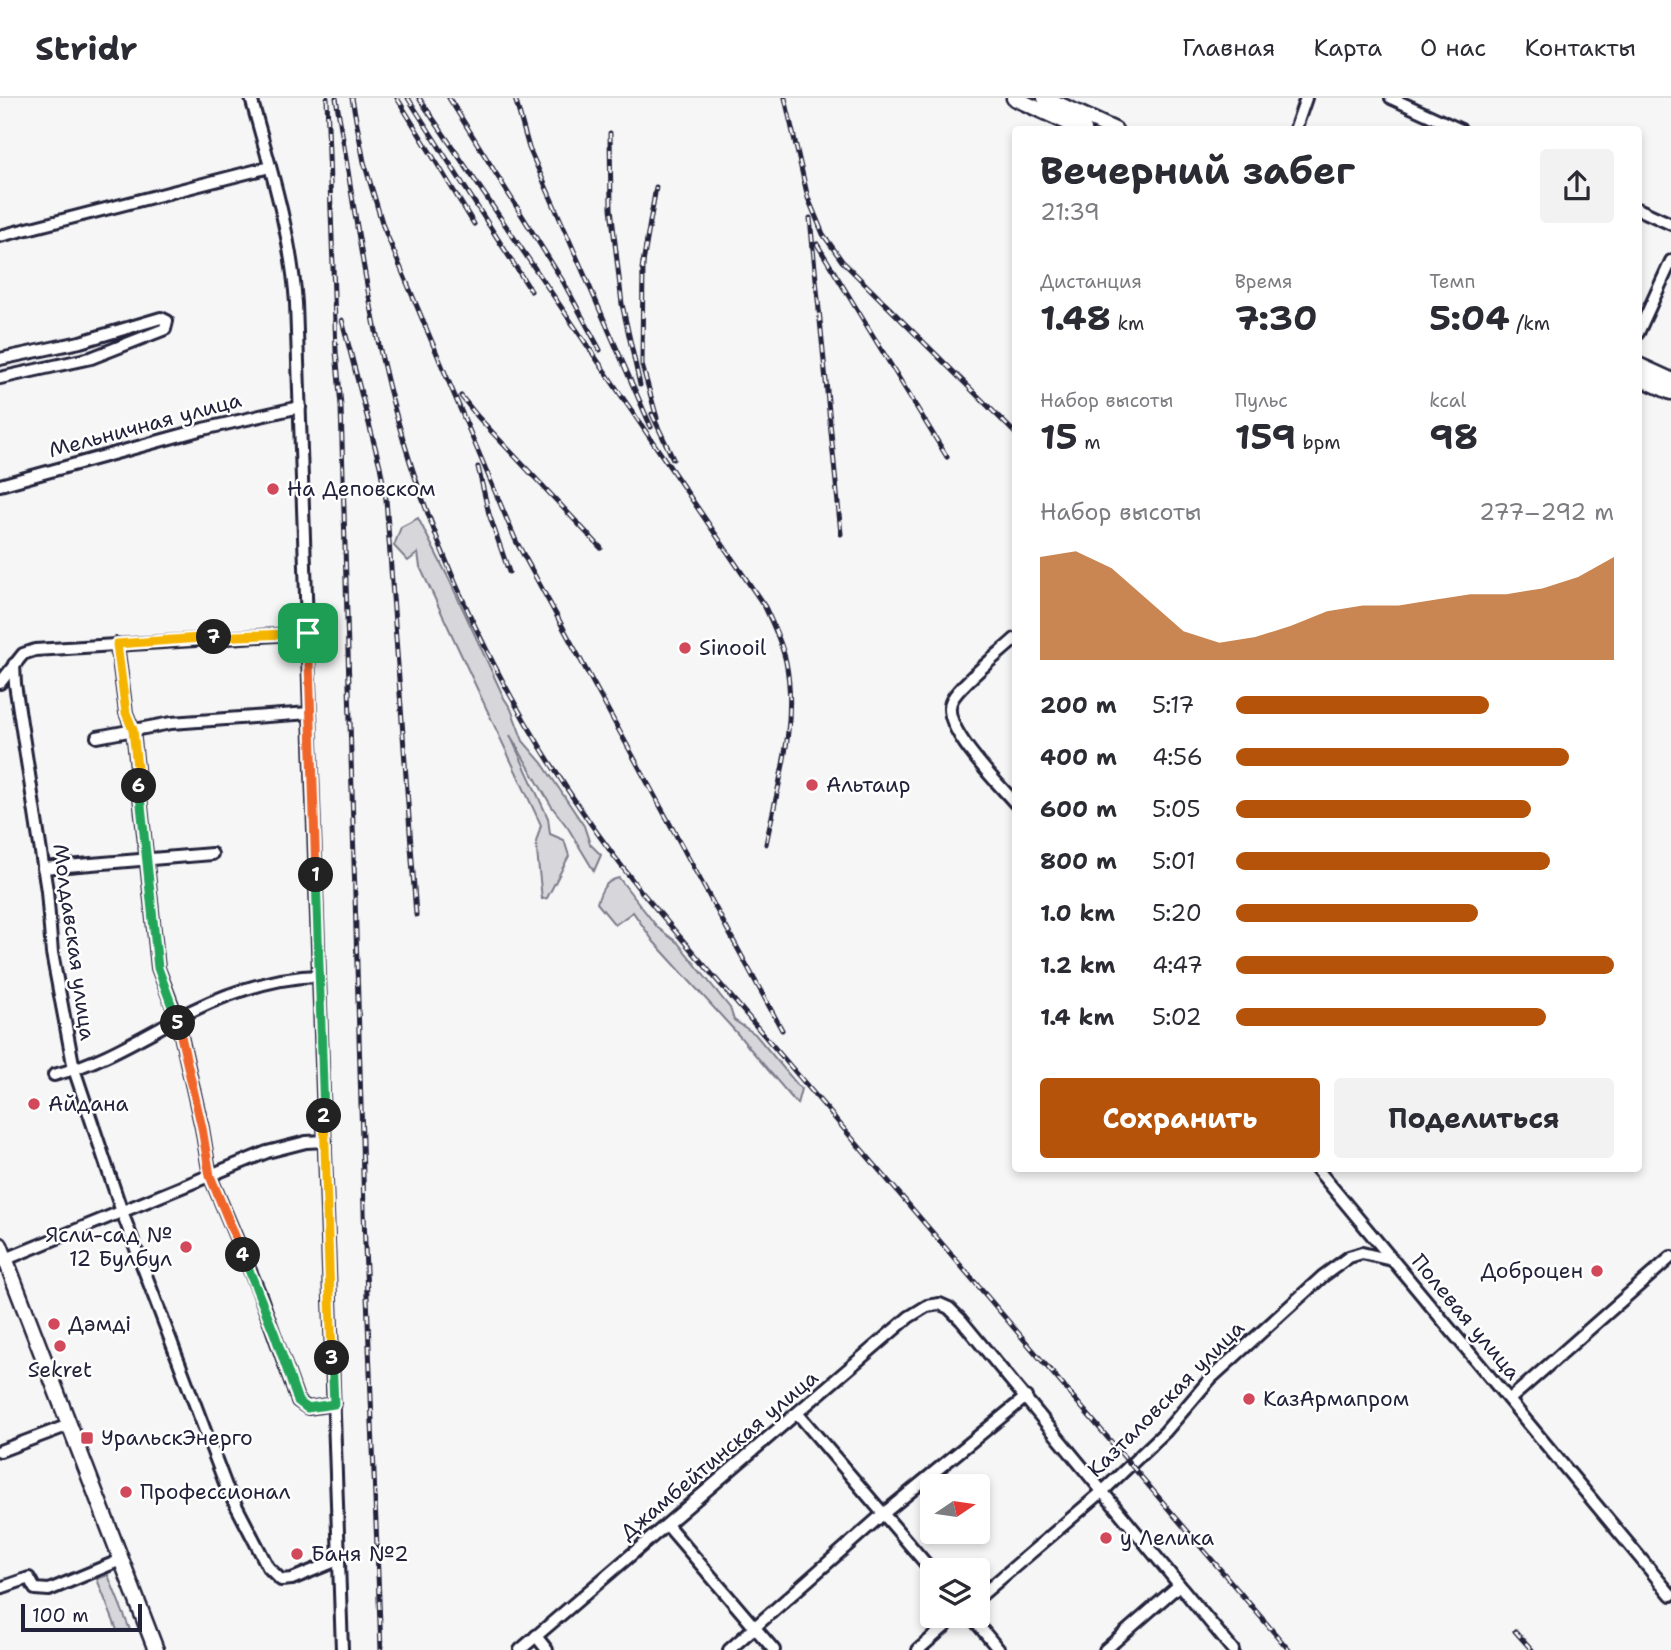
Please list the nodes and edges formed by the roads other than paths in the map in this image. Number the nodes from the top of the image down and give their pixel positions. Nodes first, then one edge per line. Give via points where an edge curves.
1 (251, 98) edge
2 (1014, 98) edge
3 (1045, 98) edge
4 (1306, 98) edge
5 (1391, 98) edge
6 (1075, 126) edge
7 (1106, 126) edge
8 (1296, 126) edge
9 (1452, 126) edge
10 (270, 167) junction
11 (1642, 211) edge
12 (1671, 224) edge
13 (0, 236) edge
14 (1671, 261) edge
15 (1642, 324) edge
16 (0, 359) edge
17 (1642, 367) edge
18 (0, 378) edge
19 (1642, 379) edge
20 (1671, 380) edge
21 (1671, 392) edge
22 (300, 407) junction
23 (0, 485) edge
24 (308, 633) junction
25 (1012, 642) edge
26 (117, 644) junction
27 (14, 664) junction
28 (0, 683) edge
29 (310, 713) junction
30 (133, 730) junction
31 (97, 737) dead end
32 (1012, 799) edge
33 (212, 854) dead end
34 (146, 861) junction
35 (43, 868) junction
36 (319, 976) junction
37 (177, 1018) junction
38 (74, 1069) junction
39 (54, 1074) dead end
40 (325, 1141) junction
41 (1319, 1172) edge
42 (210, 1176) junction
43 (122, 1212) junction
44 (0, 1245) edge
45 (1671, 1257) edge
46 (6, 1259) junction
47 (1392, 1260) junction
48 (1026, 1397) junction
49 (1510, 1399) junction
50 (334, 1404) junction
51 (797, 1414) junction
52 (69, 1425) junction
53 (0, 1451) edge
54 (1102, 1491) junction
55 (883, 1514) junction
56 (667, 1525) junction
57 (921, 1558) edge
58 (121, 1560) junction
59 (338, 1560) junction
60 (1178, 1586) junction
61 (0, 1588) edge
62 (990, 1588) edge
63 (1671, 1595) edge
64 (755, 1628) junction
65 (943, 1628) edge
66 (981, 1628) edge
67 (536, 1636) junction
68 (156, 1650) edge
69 (342, 1650) edge
70 (520, 1650) edge
71 (547, 1650) edge
72 (729, 1650) edge
73 (774, 1650) edge
74 (918, 1650) edge
75 (999, 1650) edge
76 (1105, 1650) edge
77 (1233, 1650) edge

1 - 10 street
2 - 6 main road
3 - 7 main road
4 - 8 street
5 - 9 street
10 - 13 street
10 - 22 street via 295,279
11 - 12 street
14 - 15 street
16 - 18 street via 80,342 161,317 167,321 165,329 91,358
17 - 20 main road
19 - 21 main road
22 - 23 street, Мельничная улица
22 - 24 street
24 - 26 street
24 - 29 street
25 - 32 street via 952,700 949,709 955,730
26 - 27 street via 36,650 23,654
26 - 30 street via 126,713
27 - 28 street
27 - 35 street, Молдавская улица
29 - 30 street
29 - 36 street
30 - 31 street
30 - 34 street
33 - 34 street
34 - 35 street
34 - 37 street via 158,968
35 - 38 street, Молдавская улица via 52,953
36 - 37 street via 268,983
36 - 40 street
37 - 38 street
37 - 42 street
38 - 39 street
38 - 43 street, Молдавская улица
40 - 42 street via 267,1153
40 - 50 street
41 - 47 street, Полевая улица
42 - 43 street
42 - 50 street via 298,1401 307,1408
43 - 46 street
43 - 59 street, Молдавская улица via 226,1486 268,1567 281,1580 292,1579
44 - 46 main road
45 - 49 street
46 - 52 main road
47 - 49 street, Полевая улица
47 - 54 street, Казталовская улица via 1362,1253 1323,1276 1211,1378 1166,1432
48 - 51 street, Джамбейтинская улица via 948,1308 933,1304 919,1309
48 - 54 street
48 - 55 street
49 - 63 street, Полевая улица
50 - 59 street
51 - 55 street
51 - 56 street, Джамбейтинская улица
52 - 53 street
52 - 58 main road
54 - 60 street
54 - 62 street, Казталовская улица
55 - 57 street
55 - 64 street
56 - 64 street
56 - 67 street, Джамбейтинская улица
58 - 61 street via 49,1590 35,1589 29,1578
58 - 68 main road
59 - 69 street
60 - 76 street
60 - 77 street
64 - 72 street
64 - 73 street
65 - 74 street
66 - 75 street
67 - 70 street, Джамбейтинская улица
67 - 71 street

